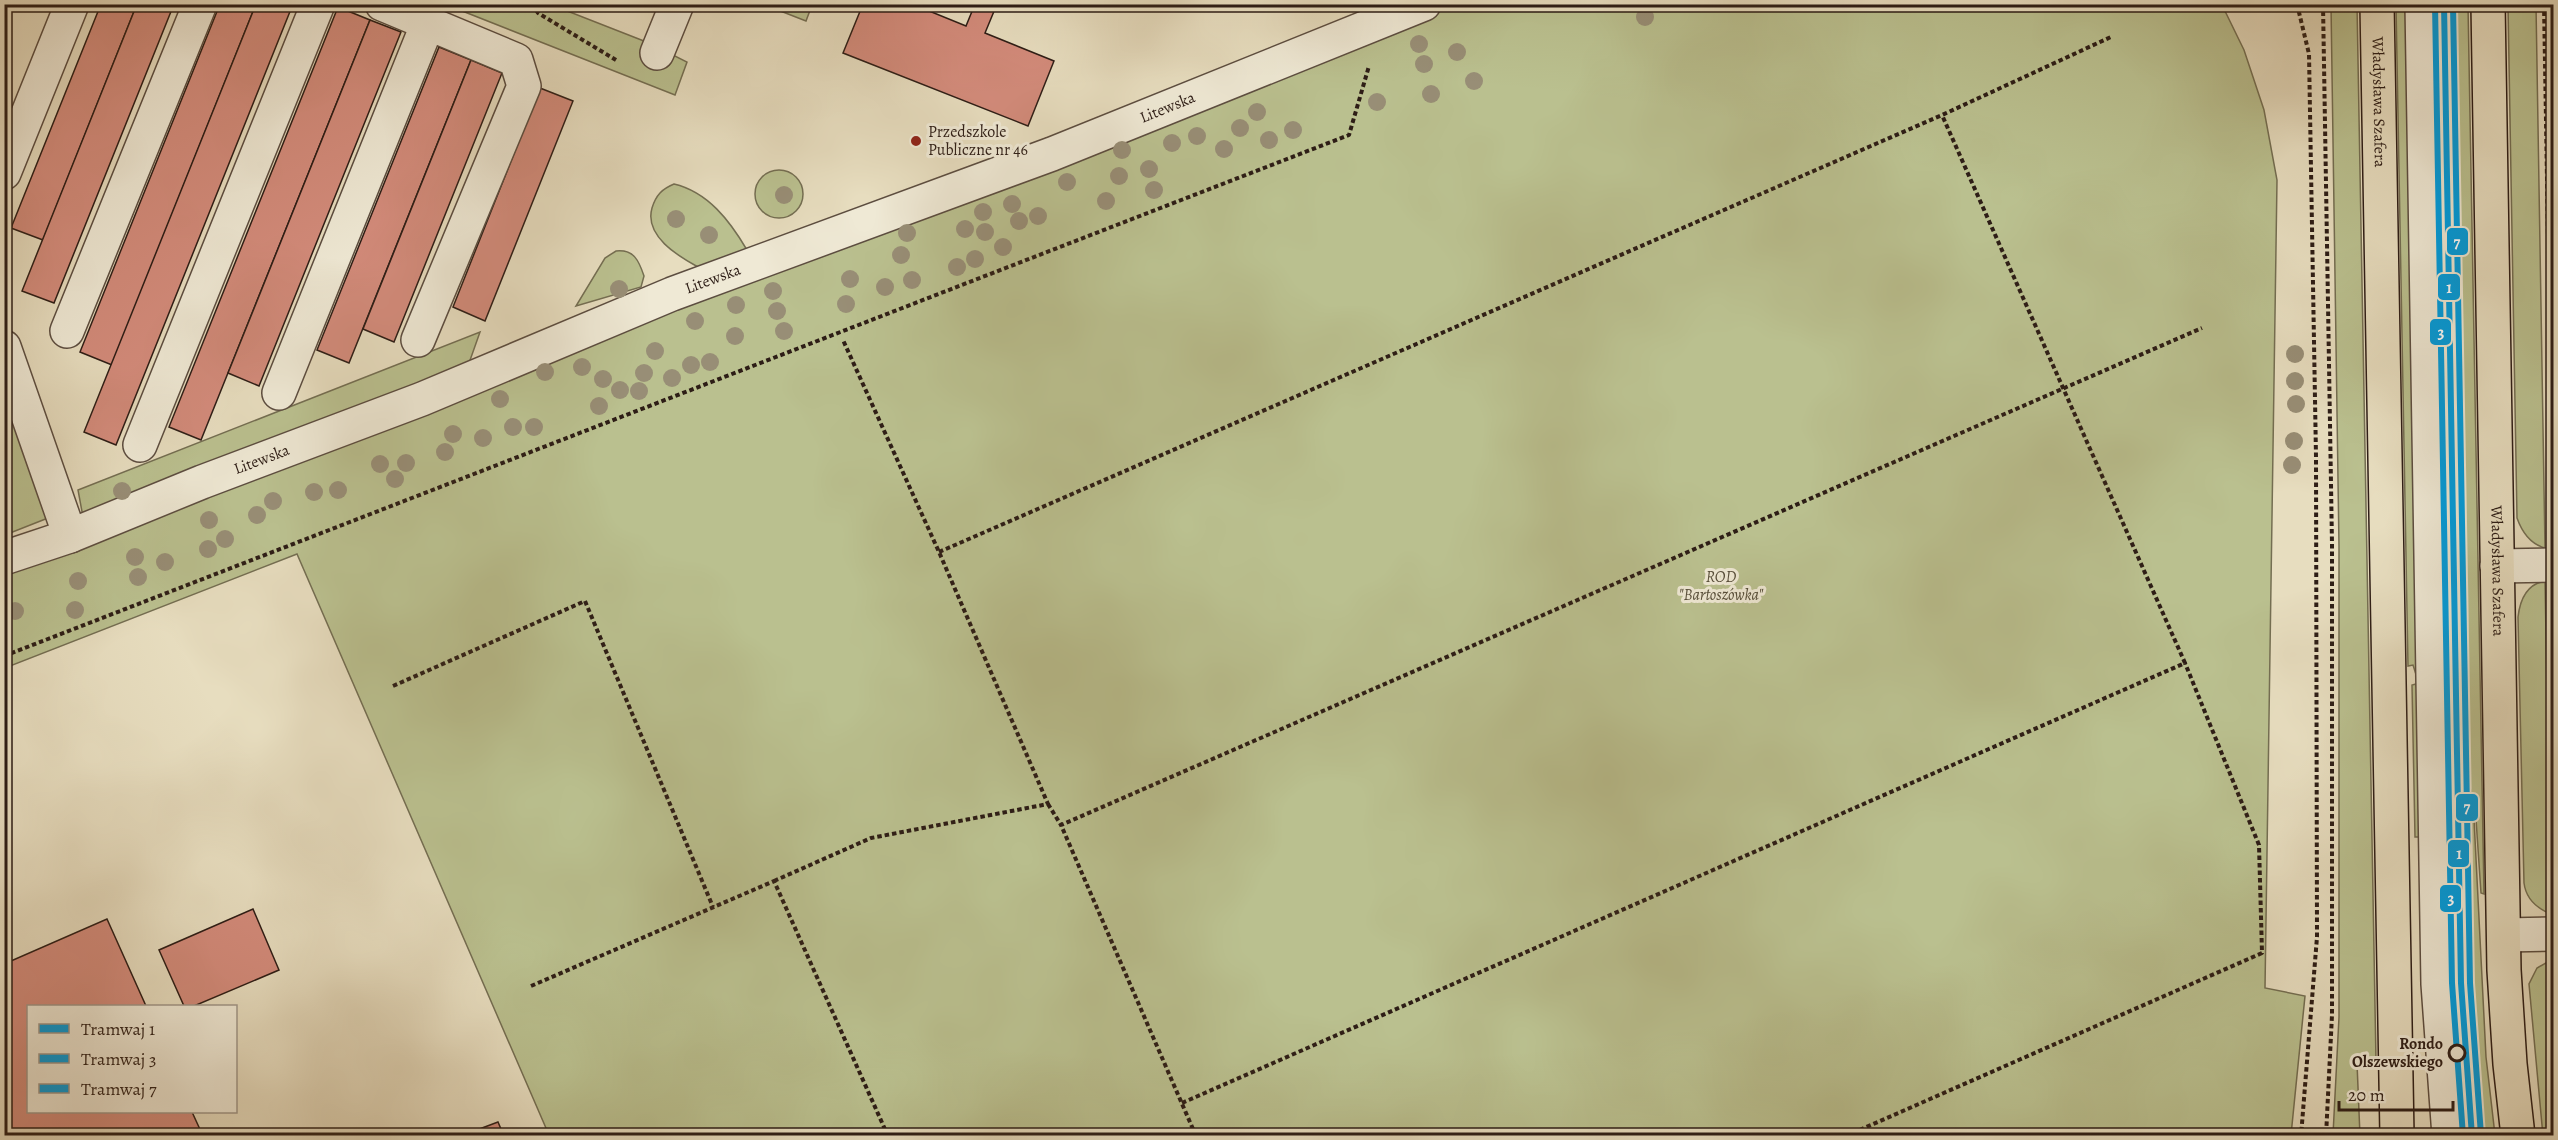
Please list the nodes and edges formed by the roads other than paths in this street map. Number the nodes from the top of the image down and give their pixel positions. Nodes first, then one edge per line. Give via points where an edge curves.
1 (72, 4) edge
2 (200, 4) edge
3 (318, 4) edge
4 (382, 4) edge
5 (676, 4) edge
6 (1424, 4) edge
7 (2377, 4) edge
8 (2422, 4) edge
9 (2488, 4) edge
10 (428, 23) junction
11 (657, 53) dead end
12 (4, 174) edge
13 (67, 331) dead end
14 (418, 340) dead end
15 (4, 347) edge
16 (279, 393) dead end
17 (140, 445) dead end
18 (70, 536) junction
19 (4, 558) edge
20 (2553, 565) edge
21 (2498, 566) junction
22 (2553, 934) edge
23 (2504, 935) junction
24 (2397, 1136) edge
25 (2449, 1136) edge
26 (2518, 1136) edge

1 - 12 street
2 - 13 street
3 - 17 street
4 - 10 street
5 - 11 street
6 - 18 street, Litewska via 1052,154 672,294 422,399
7 - 24 main road, Władysława Szafera
8 - 25 street via 2439,994
9 - 21 main road, Władysława Szafera
10 - 14 street via 516,60 524,86
10 - 16 street
15 - 18 street
18 - 19 street, Litewska
20 - 21 street
21 - 23 main road, Władysława Szafera
22 - 23 street
23 - 26 main road, Władysława Szafera via 2508,1040

